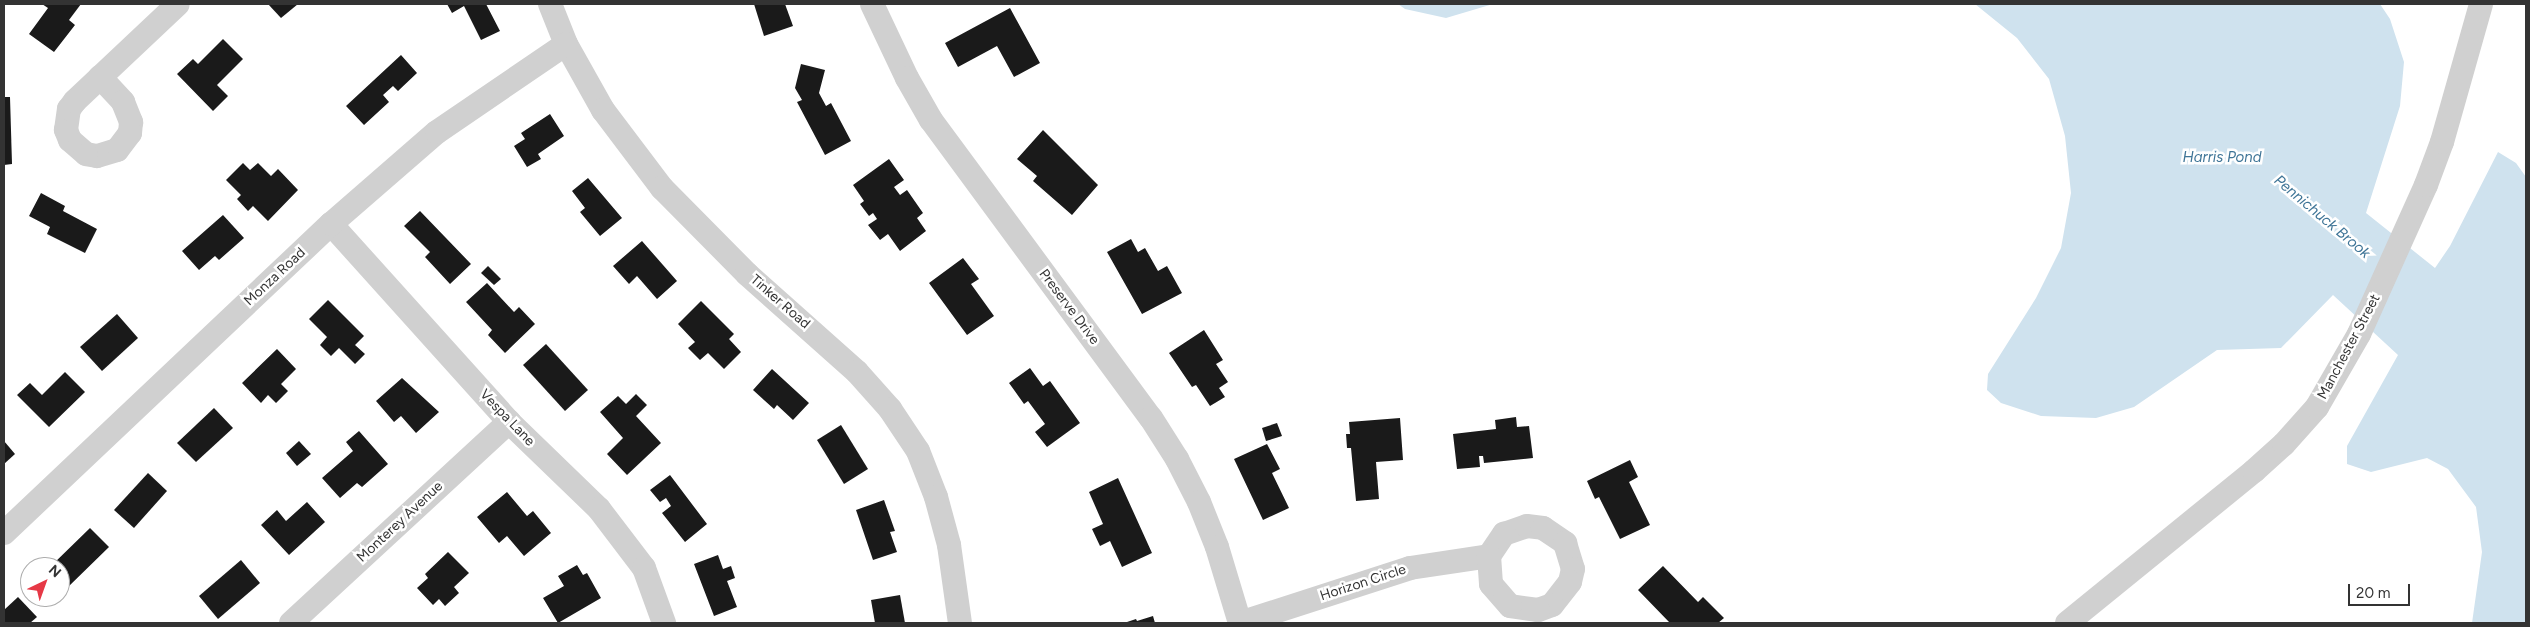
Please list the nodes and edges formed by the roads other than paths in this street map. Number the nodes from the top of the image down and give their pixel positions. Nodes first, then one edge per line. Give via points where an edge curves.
1 (178, 4) edge
2 (550, 4) edge
3 (872, 4) edge
4 (2481, 4) edge
5 (566, 44) junction
6 (100, 77) dead end
7 (331, 224) junction
8 (509, 422) junction
9 (4, 533) edge
10 (1489, 556) dead end
11 (300, 620) edge
12 (664, 623) edge
13 (960, 623) edge
14 (1240, 623) edge
15 (2067, 623) edge

1 - 6 street
2 - 5 street, Tinker Road
3 - 14 street, Preserve Drive via 907,78 936,127 1151,418 1177,459 1200,502
4 - 15 street, Manchester Street via 2442,142 2410,223 2359,334 2317,406 2284,444
5 - 7 street, Monza Road via 437,132
5 - 13 street, Tinker Road via 603,110 662,188 747,274 857,372 890,409 918,451 936,497 949,545
7 - 8 street, Vespa Lane
7 - 9 street, Monza Road
8 - 11 street, Monterey Avenue
8 - 12 street, Vespa Lane via 598,509 644,568
10 - 14 street, Horizon Circle via 1410,568

